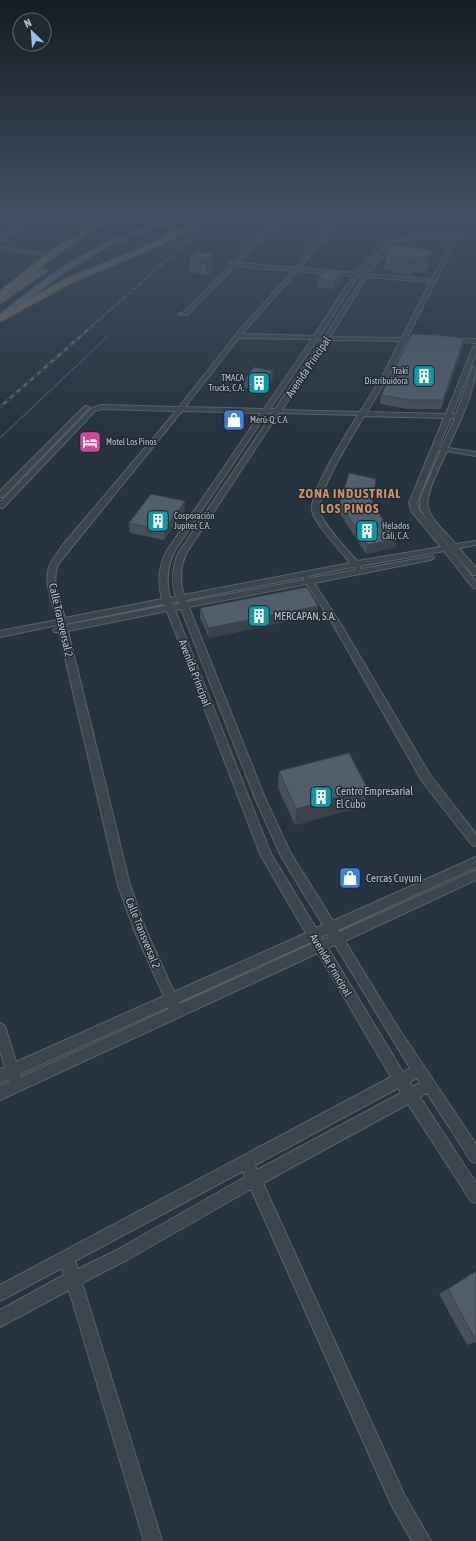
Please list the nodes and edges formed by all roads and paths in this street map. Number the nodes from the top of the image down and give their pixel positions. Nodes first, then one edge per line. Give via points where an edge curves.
1 (10, 288) edge
2 (20, 288) edge
3 (38, 288) edge
4 (55, 288) edge
5 (207, 288) edge
6 (210, 288) edge
7 (280, 288) edge
8 (353, 288) edge
9 (430, 288) edge
10 (0, 296) edge
11 (0, 302) edge
12 (0, 318) edge
13 (239, 334) junction
14 (323, 336) junction
15 (404, 338) junction
16 (417, 338) edge
17 (446, 339) edge
18 (476, 340) edge
19 (476, 347) edge
20 (476, 367) edge
21 (96, 405) junction
22 (182, 407) junction
23 (273, 409) junction
24 (363, 411) junction
25 (450, 414) junction
26 (460, 414) junction
27 (71, 422) junction
28 (80, 423) junction
29 (436, 445) junction
30 (445, 447) junction
31 (476, 450) edge
32 (476, 454) edge
33 (14, 491) junction
34 (2, 492) edge
35 (0, 506) edge
36 (414, 508) junction
37 (424, 508) junction
38 (476, 543) edge
39 (476, 549) edge
40 (454, 551) junction
41 (180, 558) junction
42 (166, 561) junction
43 (355, 564) junction
44 (176, 567) junction
45 (359, 572) junction
46 (476, 572) edge
47 (308, 578) junction
48 (476, 586) edge
49 (183, 602) junction
50 (169, 604) junction
51 (62, 625) junction
52 (0, 634) edge
53 (0, 640) edge
54 (256, 787) junction
55 (240, 791) junction
56 (270, 822) junction
57 (253, 826) junction
58 (476, 842) edge
59 (476, 862) edge
60 (476, 875) edge
61 (330, 927) junction
62 (312, 935) junction
63 (337, 938) junction
64 (319, 946) junction
65 (171, 998) junction
66 (177, 1012) junction
67 (0, 1028) edge
68 (12, 1070) junction
69 (419, 1070) junction
70 (0, 1076) edge
71 (401, 1081) junction
72 (429, 1085) junction
73 (17, 1086) junction
74 (0, 1094) edge
75 (411, 1096) junction
76 (476, 1156) edge
77 (246, 1162) junction
78 (253, 1180) junction
79 (476, 1196) edge
80 (67, 1259) junction
81 (73, 1279) junction
82 (0, 1293) edge
83 (0, 1319) edge
84 (153, 1541) edge
85 (422, 1541) edge

1 - 10 highway
2 - 11 main road
3 - 12 main road
4 - 12 highway
5 - 6 street via 179,314 185,314
7 - 13 street, Calle Transversal 2
8 - 14 street, Avenida Principal
9 - 15 street
13 - 14 street
13 - 22 street, Calle Transversal 2
14 - 15 street
14 - 23 street, Avenida Principal
15 - 16 street
15 - 24 street via 386,375
17 - 18 street
19 - 25 street
20 - 26 street
21 - 22 street
21 - 27 street via 87,406
21 - 28 street
22 - 23 street
22 - 51 street, Calle Transversal 2 via 54,562 51,580
23 - 24 street
23 - 41 street, Avenida Principal
23 - 42 street, Avenida Principal
24 - 25 street
24 - 43 street via 339,452 319,494 316,507 325,527
25 - 26 street
25 - 29 street
26 - 30 street
27 - 28 street
27 - 34 street
28 - 33 street
29 - 30 street
29 - 36 street via 414,500
30 - 31 street
30 - 32 street
30 - 37 street via 426,493
33 - 34 street
33 - 35 street
36 - 37 street
36 - 40 street
37 - 40 street
38 - 40 street
39 - 40 street
40 - 43 street
40 - 45 street
40 - 46 street
40 - 48 street
41 - 42 street
41 - 44 street, Avenida Principal
42 - 44 street
42 - 50 street, Avenida Principal via 162,583
43 - 45 street
43 - 47 street
44 - 49 street, Avenida Principal via 176,584
45 - 47 street
47 - 49 street
47 - 58 street via 418,765 441,799
49 - 50 street
49 - 54 street, Avenida Principal
50 - 51 street
50 - 55 street, Avenida Principal
51 - 52 street
51 - 53 street
51 - 65 street, Calle Transversal 2 via 124,885 140,930
54 - 55 street
54 - 56 street, Avenida Principal
55 - 57 street, Avenida Principal
56 - 57 street
56 - 61 street, Avenida Principal via 286,855
57 - 62 street, Avenida Principal via 272,868
59 - 61 street
60 - 63 street
61 - 62 street
61 - 63 street, Avenida Principal
62 - 64 street, Avenida Principal
62 - 65 street
63 - 64 street
63 - 69 street, Avenida Principal
64 - 66 street
64 - 71 street, Avenida Principal
65 - 66 street, Calle Transversal 2
65 - 68 street
66 - 73 street
67 - 68 street
68 - 70 street
68 - 73 street
69 - 71 street
69 - 72 street, Avenida Principal
71 - 75 street, Avenida Principal
71 - 77 street
72 - 75 street
72 - 76 street, Avenida Principal
73 - 74 street
75 - 78 street
75 - 79 street, Avenida Principal
77 - 78 street
77 - 80 street
78 - 81 street via 120,1256
78 - 85 street via 398,1500
80 - 81 street
80 - 82 street
81 - 83 street
81 - 84 street

